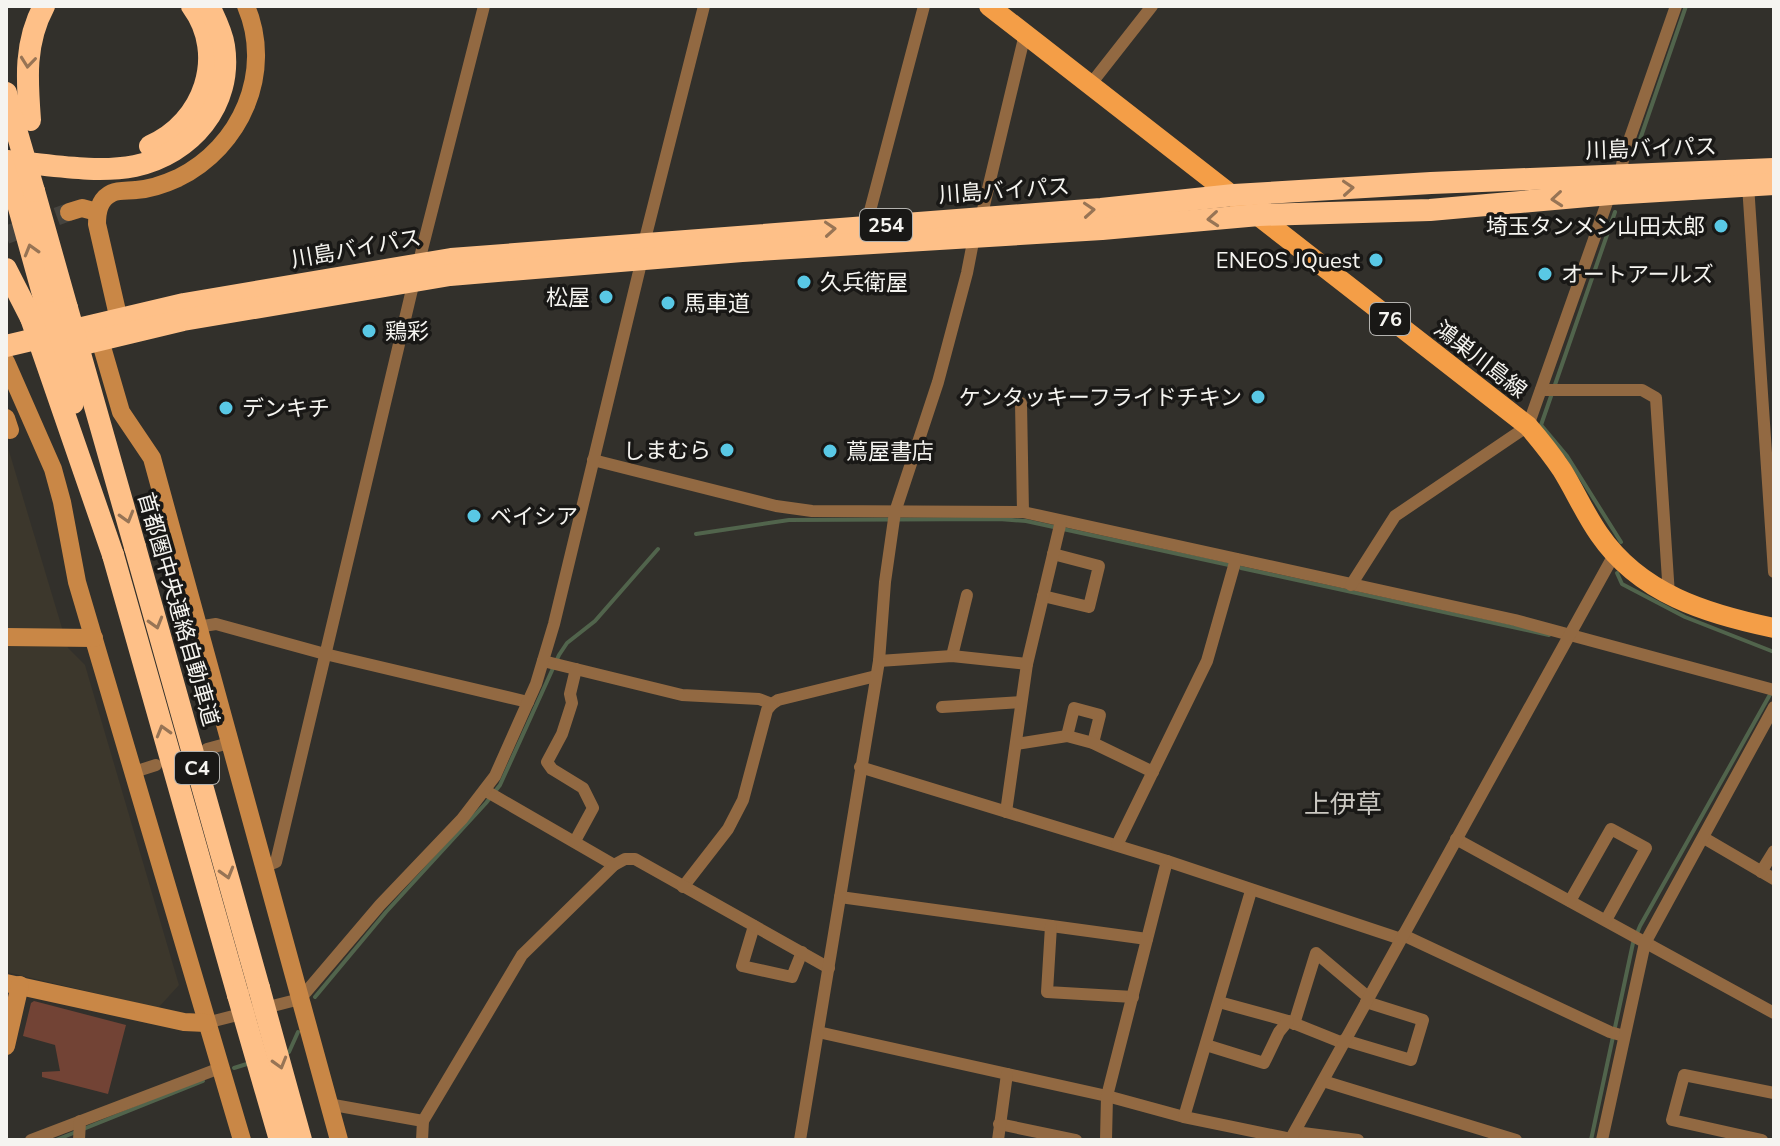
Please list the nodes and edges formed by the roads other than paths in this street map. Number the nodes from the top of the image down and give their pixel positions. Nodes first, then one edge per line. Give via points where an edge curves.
1 (44, 6) edge
2 (192, 6) edge
3 (209, 6) edge
4 (246, 6) edge
5 (484, 6) edge
6 (704, 6) edge
7 (924, 6) edge
8 (989, 6) edge
9 (1152, 6) edge
10 (1676, 6) edge
11 (1025, 34) junction
12 (1090, 85) junction
13 (6, 93) edge
14 (22, 120) junction
15 (6, 148) edge
16 (6, 161) edge
17 (1774, 169) edge
18 (1774, 184) edge
19 (1615, 185) junction
20 (1748, 185) junction
21 (31, 190) junction
22 (1234, 195) junction
23 (69, 212) tunnel mouth
24 (97, 212) junction
25 (1259, 215) junction
26 (866, 226) junction
27 (977, 227) junction
28 (643, 251) junction
29 (6, 269) edge
30 (417, 273) junction
31 (56, 311) junction
32 (119, 320) junction
33 (100, 340) junction
34 (6, 346) edge
35 (6, 362) edge
36 (1541, 390) junction
37 (1021, 403) dead end
38 (1528, 426) junction
39 (593, 460) junction
40 (895, 512) junction
41 (1023, 512) junction
42 (1061, 521) junction
43 (1615, 553) junction
44 (1053, 554) junction
45 (1236, 559) junction
46 (1774, 572) edge
47 (1351, 585) junction
48 (967, 595) dead end
49 (1669, 595) junction
50 (1043, 596) junction
51 (197, 627) junction
52 (1774, 628) edge
53 (1570, 635) junction
54 (6, 637) edge
55 (94, 638) junction
56 (325, 654) junction
57 (952, 656) junction
58 (543, 661) junction
59 (879, 661) junction
60 (1027, 664) junction
61 (576, 669) junction
62 (876, 676) junction
63 (1774, 690) edge
64 (528, 702) junction
65 (1021, 702) junction
66 (772, 704) junction
67 (942, 707) dead end
68 (1774, 707) edge
69 (1067, 736) junction
70 (229, 743) junction
71 (1093, 743) junction
72 (1016, 744) junction
73 (207, 749) dead end
74 (156, 765) dead end
75 (860, 767) junction
76 (134, 772) junction
77 (1153, 772) junction
78 (486, 791) junction
79 (1006, 812) junction
80 (1704, 838) junction
81 (1456, 839) junction
82 (575, 841) junction
83 (1117, 845) junction
84 (1774, 851) edge
85 (1167, 861) junction
86 (614, 865) junction
87 (264, 867) junction
88 (1761, 872) junction
89 (1774, 879) edge
90 (683, 887) junction
91 (1251, 891) junction
92 (840, 897) junction
93 (1570, 901) junction
94 (1606, 920) junction
95 (754, 926) junction
96 (1051, 926) junction
97 (1402, 937) junction
98 (1147, 939) junction
99 (1640, 940) junction
100 (802, 952) junction
101 (829, 968) junction
102 (13, 984) edge
103 (248, 991) junction
104 (1133, 997) junction
105 (300, 999) junction
106 (1367, 1000) junction
107 (1219, 1002) junction
108 (1774, 1013) edge
109 (1291, 1022) junction
110 (206, 1023) junction
111 (818, 1032) junction
112 (1617, 1034) junction
113 (1344, 1042) junction
114 (1206, 1045) junction
115 (6, 1046) edge
116 (220, 1068) junction
117 (1007, 1074) junction
118 (1323, 1081) junction
119 (1774, 1093) edge
120 (1107, 1096) junction
121 (328, 1104) junction
122 (1184, 1117) junction
123 (423, 1121) junction
124 (999, 1124) junction
125 (80, 1131) edge
126 (1292, 1137) edge
127 (31, 1140) edge
128 (242, 1140) edge
129 (280, 1140) edge
130 (301, 1140) edge
131 (339, 1140) edge
132 (422, 1140) edge
133 (800, 1140) edge
134 (998, 1140) edge
135 (1076, 1140) edge
136 (1106, 1140) edge
137 (1358, 1140) edge
138 (1516, 1140) edge
139 (1602, 1140) edge
140 (1762, 1140) edge

1 -> 14 highway via 29,50
2 - 15 highway via 208,43 207,77 196,109 162,141 140,150 100,154
3 - 16 highway via 220,30 226,67 216,106 192,139 134,166
4 - 24 street via 257,56 252,93 239,122 220,148 177,179 112,193
5 - 30 street
6 - 28 street
7 - 26 street
8 - 11 main road, 鴻巣川島線 / 76
9 - 12 street
10 - 19 street
11 - 12 main road, 鴻巣川島線 / 76
11 - 27 street
12 - 22 main road, 鴻巣川島線 / 76
13 - 14 highway
14 - 21 highway
16 - 21 highway, 首都圏中央連絡自動車道 / C4
17 - 19 highway, 川島バイパス / 254
18 - 20 highway, 川島バイパス / 254
19 - 20 highway, 川島バイパス / 254
22 -> 19 highway, 川島バイパス / 254
19 -> 25 highway, 川島バイパス / 254 via 1430,210
19 - 36 street
20 - 46 street
21 - 31 highway, 首都圏中央連絡自動車道 / C4
21 - 31 highway, C4
22 - 25 main road, 鴻巣川島線 / 76
27 -> 22 highway, 川島バイパス / 254
23 - 24 street
24 - 32 street
25 -> 27 highway, 川島バイパス / 254
25 - 38 main road, 鴻巣川島線 / 76
26 - 27 highway, 川島バイパス / 254
28 -> 26 highway, 川島バイパス / 254
27 - 28 highway, 川島バイパス / 254
27 - 40 street via 938,382
28 - 30 highway, 川島バイパス / 254 via 451,259
28 - 39 street
29 - 31 highway
30 - 32 highway, 川島バイパス / 254 via 184,304
30 - 33 highway, 川島バイパス / 254
30 - 56 street
103 -> 31 highway, 首都圏中央連絡自動車道 / C4, bridge via 113,555
31 -> 103 highway, 首都圏中央連絡自動車道 / C4, bridge via 135,547
32 - 34 highway, 川島バイパス / 254
33 - 35 highway, 川島バイパス / 254
33 - 51 street via 121,412 152,458
35 - 55 street via 53,469
36 - 38 street
36 - 49 street via 1642,390 1656,398
37 - 41 street
38 - 43 main road, 鴻巣川島線 / 76
38 - 47 street via 1395,516
39 - 40 street via 776,506
39 - 58 street
40 - 41 street
40 - 59 street
41 - 42 street
42 - 44 street
42 - 45 street
43 - 49 main road, 鴻巣川島線 / 76
43 - 53 street
44 - 50 street
44 - 50 street via 1099,566 1089,607
45 - 47 street
45 - 77 street via 1207,661
47 - 53 street
48 - 57 street
49 - 52 main road, 鴻巣川島線 / 76 via 1721,617
50 - 60 street
51 - 56 street via 216,624
51 - 70 street
53 - 63 street
53 - 81 street
54 - 55 street
55 - 76 street
56 - 64 street
56 - 87 street via 276,862
57 - 59 street
57 - 60 street
58 - 61 street
58 - 64 street
59 - 62 street
60 - 65 street
61 - 66 street via 682,695
61 - 82 street via 572,703 547,762 583,788 593,808
62 - 66 street
62 - 75 street
64 - 78 street
65 - 67 street
65 - 72 street
66 - 90 street via 743,800 728,829
68 - 80 street
69 - 71 street
69 - 71 street via 1074,708 1100,715
69 - 72 street
70 - 73 street
70 - 87 street
71 - 77 street
72 - 79 street
74 - 76 street
75 - 79 street
75 - 92 street
76 - 110 street
77 - 83 street
78 - 82 street
78 - 105 street
79 - 83 street
80 - 88 street
80 - 99 street
81 - 93 street
81 - 97 street
82 - 86 street
83 - 85 street
84 - 88 street
85 - 91 street
85 - 98 street
86 - 90 street via 635,859
86 - 123 street via 522,955
87 - 105 street
88 - 89 street
90 - 95 street
91 - 97 street
91 - 107 street
92 - 96 street
92 - 101 street
93 - 94 street
93 - 94 street via 1611,829 1646,848
94 - 99 street
95 - 100 street
95 - 100 street via 742,966 792,977
96 - 98 street
96 - 104 street via 1047,992
97 - 106 street
97 - 112 street
98 - 104 street
99 - 108 street
99 - 112 street
100 - 101 street
101 - 111 street
102 - 110 street
102 - 115 street
103 - 129 highway, 首都圏中央連絡自動車道 / C4, bridge
103 -> 130 highway, 首都圏中央連絡自動車道 / C4, bridge
104 - 120 street
105 - 110 street
105 - 121 street
106 - 109 street via 1316,953
106 - 113 street
106 - 113 street via 1423,1020 1411,1060
107 - 109 street
107 - 114 street
109 - 113 street
109 - 114 street via 1279,1032 1264,1063
110 - 116 street
111 - 117 street
111 - 133 street
112 - 139 street
113 - 118 street
114 - 122 street
116 - 125 street
116 - 128 street
117 - 120 street
117 - 124 street
118 - 126 street
118 - 138 street
119 - 140 street via 1684,1075 1672,1120
120 - 122 street
120 - 136 street
121 - 123 street
121 - 131 street
122 - 126 street
123 - 132 street
124 - 134 street
124 - 135 street
125 - 127 street
126 - 137 street

